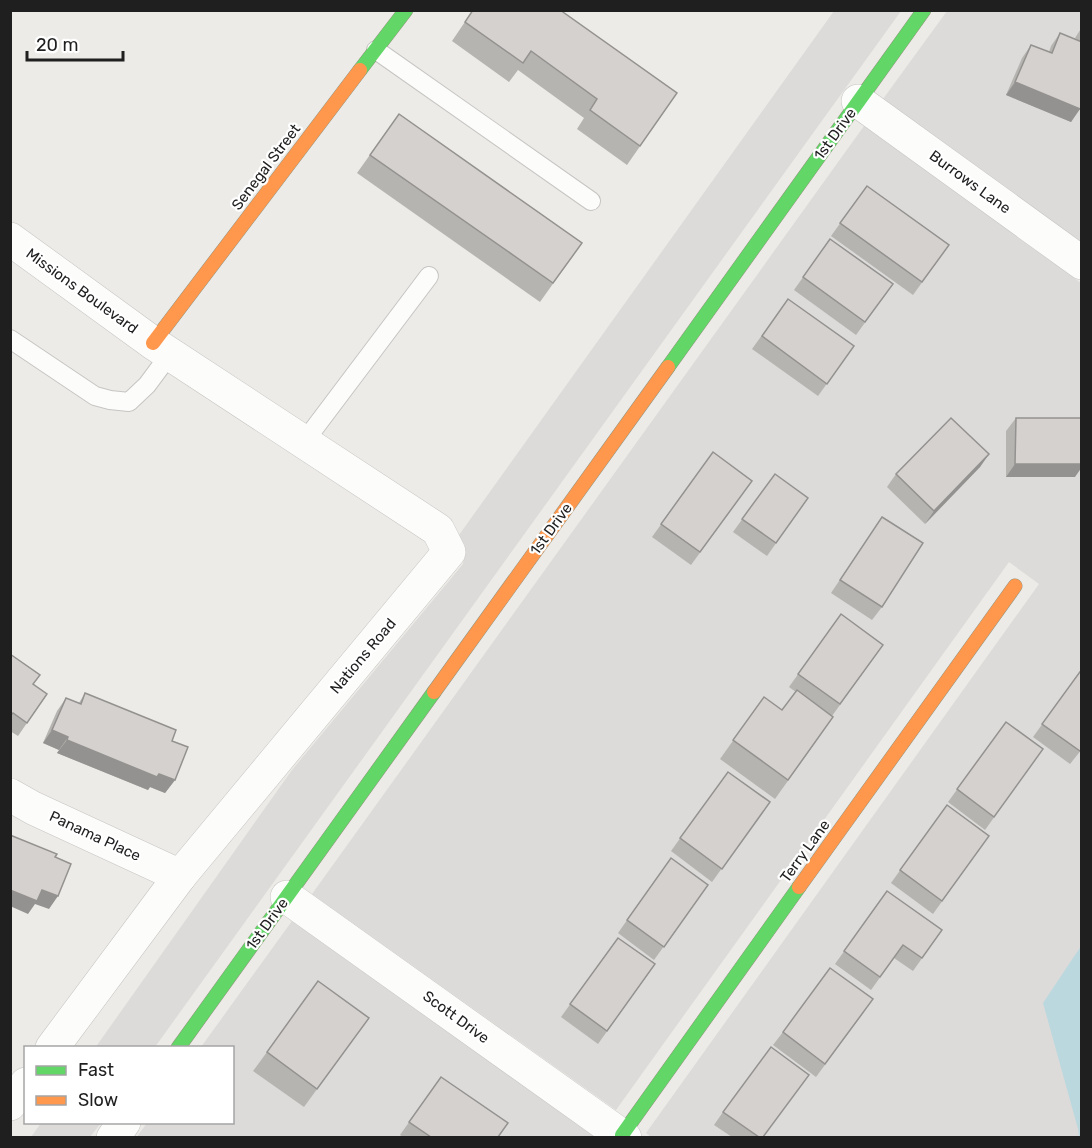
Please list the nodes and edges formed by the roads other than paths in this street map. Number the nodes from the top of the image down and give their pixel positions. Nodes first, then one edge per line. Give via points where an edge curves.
1 (406, 10) edge
2 (924, 10) edge
3 (376, 50) junction
4 (858, 101) junction
5 (591, 201) dead end
6 (10, 239) edge
7 (1082, 263) edge
8 (429, 276) dead end
9 (10, 339) edge
10 (162, 348) junction
11 (304, 442) junction
12 (1015, 586) dead end
13 (10, 795) edge
14 (180, 876) junction
15 (287, 897) junction
16 (53, 1046) edge
17 (179, 1046) edge
18 (24, 1086) edge
19 (10, 1104) edge
20 (123, 1124) edge
21 (623, 1136) edge
22 (113, 1137) edge

1 - 3 street, Senegal Street
2 - 4 street, 1st Drive
3 - 5 lane
3 - 10 street, Senegal Street
4 - 7 street, Burrows Lane
4 - 15 street, 1st Drive
6 - 10 street, Missions Boulevard
8 - 11 lane
9 - 10 lane via 95,396 129,402 147,385
10 - 11 street, Nations Road
11 - 14 street, Nations Road via 438,530 448,552
12 - 21 street, Terry Lane
13 - 14 street, Panama Place
14 - 16 street, Nations Road
15 - 17 street, 1st Drive
15 - 21 street, Scott Drive
18 - 19 street
20 - 22 street

